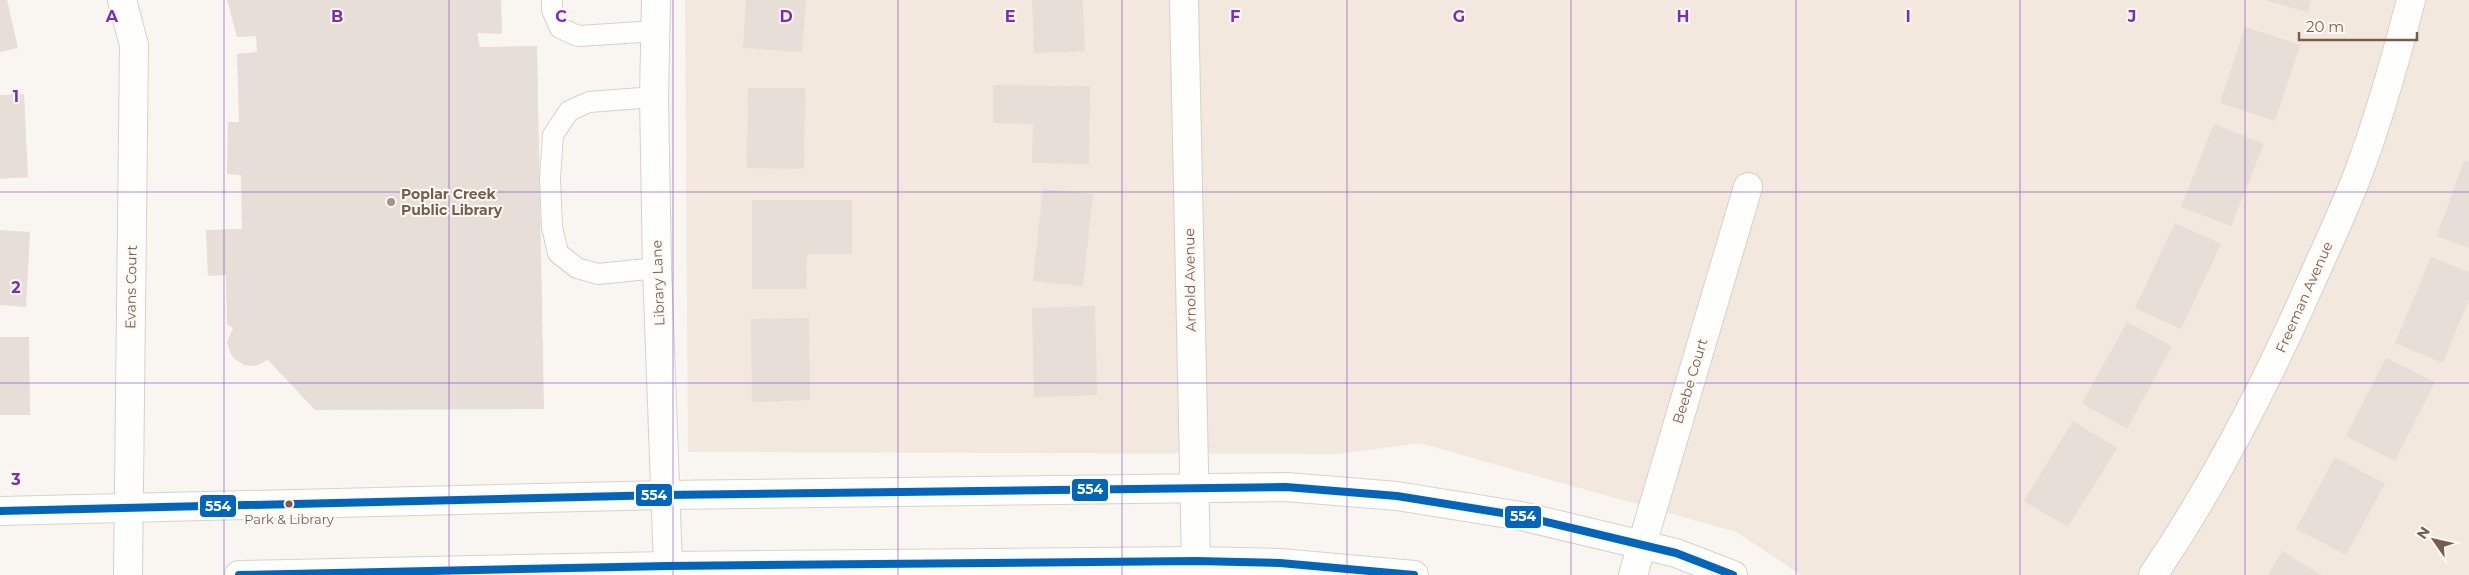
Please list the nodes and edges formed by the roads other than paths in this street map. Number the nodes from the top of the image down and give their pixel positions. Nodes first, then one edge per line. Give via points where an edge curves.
1 (122, 0) edge
2 (552, 0) edge
3 (656, 0) edge
4 (1184, 0) edge
5 (2411, 0) edge
6 (657, 31) junction
7 (654, 97) junction
8 (1748, 187) dead end
9 (657, 268) junction
10 (1195, 488) junction
11 (665, 495) junction
12 (129, 509) junction
13 (0, 511) edge
14 (1642, 544) junction
15 (1196, 561) junction
16 (668, 571) edge
17 (128, 575) edge
18 (239, 575) edge
19 (1414, 575) edge
20 (1633, 575) edge
21 (1733, 575) edge
22 (2154, 575) edge

1 - 12 street, Evans Court via 134,45
2 - 6 lane via 552,10 560,28 578,36
3 - 6 street, Library Lane
4 - 10 street, Arnold Avenue
5 - 22 street, Freeman Avenue via 2358,174 2274,366 2237,438
6 - 7 street, Library Lane
7 - 9 street, Library Lane
7 - 9 lane via 589,102 569,111 553,135 550,178 552,227 558,253 577,268 598,274
8 - 14 street, Beebe Court
9 - 11 street, Library Lane
10 - 11 street
10 - 14 street via 1286,488 1397,496 1521,516
10 - 15 street, Arnold Avenue
11 - 12 street
11 - 16 street, Library Lane
12 - 13 street
12 - 17 street, Evans Court
14 - 20 street, Beebe Court
14 - 21 street
15 - 16 street
15 - 19 street via 1280,563
16 - 18 street

